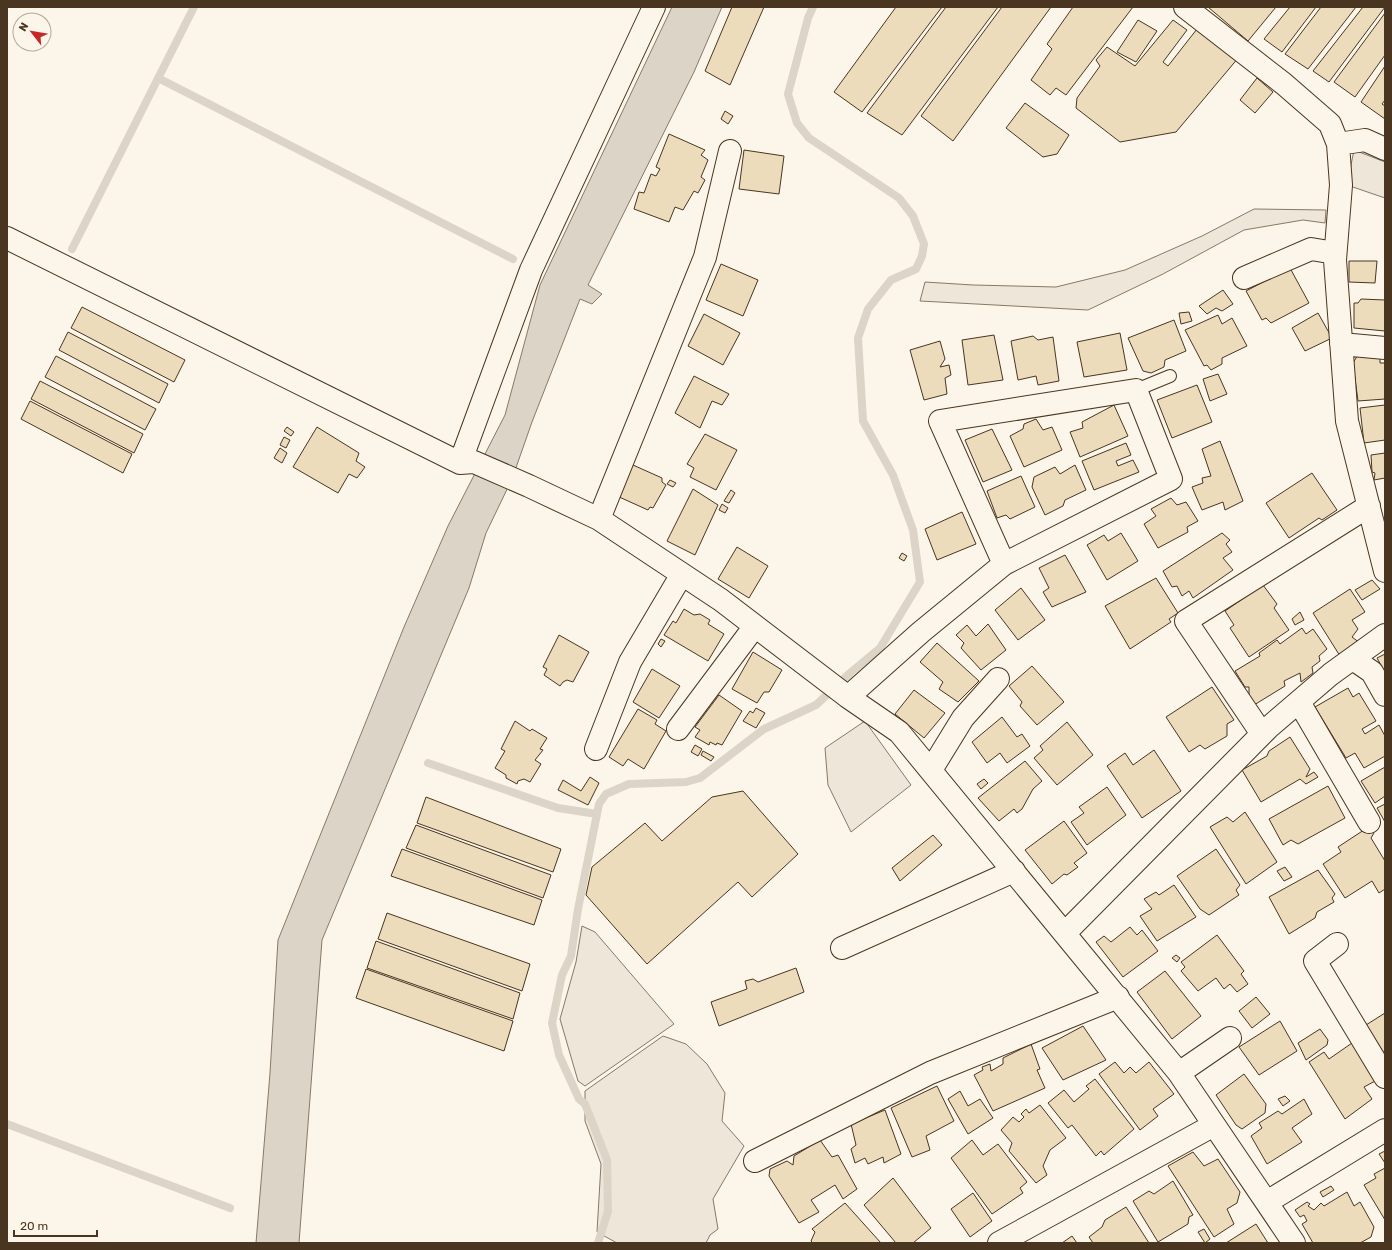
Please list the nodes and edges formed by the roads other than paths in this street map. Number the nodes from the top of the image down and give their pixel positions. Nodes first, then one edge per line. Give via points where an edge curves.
1 (654, 7) edge
2 (1185, 7) edge
3 (1338, 144) junction
4 (1385, 149) edge
5 (730, 150) dead end
6 (7, 238) edge
7 (1335, 254) junction
8 (1244, 278) dead end
9 (1341, 344) junction
10 (1385, 348) edge
11 (1170, 376) dead end
12 (1136, 390) junction
13 (460, 463) junction
14 (1369, 506) junction
15 (599, 519) junction
16 (1380, 533) edge
17 (1004, 564) junction
18 (1385, 571) edge
19 (682, 574) junction
20 (755, 626) junction
21 (1385, 635) edge
22 (1352, 659) junction
23 (998, 678) dead end
24 (1385, 695) edge
25 (848, 697) junction
26 (1299, 702) junction
27 (678, 729) dead end
28 (1262, 734) junction
29 (596, 749) dead end
30 (931, 770) junction
31 (1369, 822) dead end
32 (1014, 871) junction
33 (1065, 933) junction
34 (1337, 944) dead end
35 (842, 948) dead end
36 (1118, 997) junction
37 (1230, 1038) dead end
38 (1179, 1072) junction
39 (1385, 1077) edge
40 (1214, 1125) junction
41 (1385, 1130) edge
42 (755, 1161) dead end
43 (1267, 1202) junction
44 (999, 1243) edge
45 (1294, 1243) edge

1 - 13 street via 531,270
2 - 3 street via 1284,84 1330,124
3 - 4 street via 1365,140
3 - 7 street via 1341,185
5 - 15 street via 705,257
6 - 13 street
7 - 8 street via 1312,249
7 - 9 street
9 - 10 street
9 - 14 street via 1347,421
11 - 12 lane
12 - 17 street via 1171,479
12 - 17 street via 940,421
13 - 15 street via 474,462
14 - 16 street
14 - 28 street via 1186,621
15 - 19 street
16 - 18 street
17 - 25 street via 921,632
19 - 20 street
19 - 29 street via 630,662
20 - 25 street
20 - 27 street
21 - 22 street
22 - 24 street via 1372,672
22 - 26 street
23 - 30 street via 963,718
25 - 30 street via 899,732
26 - 28 street
26 - 31 street
28 - 33 street
30 - 32 street
32 - 33 street
32 - 35 street
33 - 36 street
34 - 39 street via 1316,961
36 - 38 street
36 - 42 street via 930,1074
37 - 38 street
38 - 40 street
40 - 43 street
40 - 44 street
41 - 43 street
43 - 45 street

